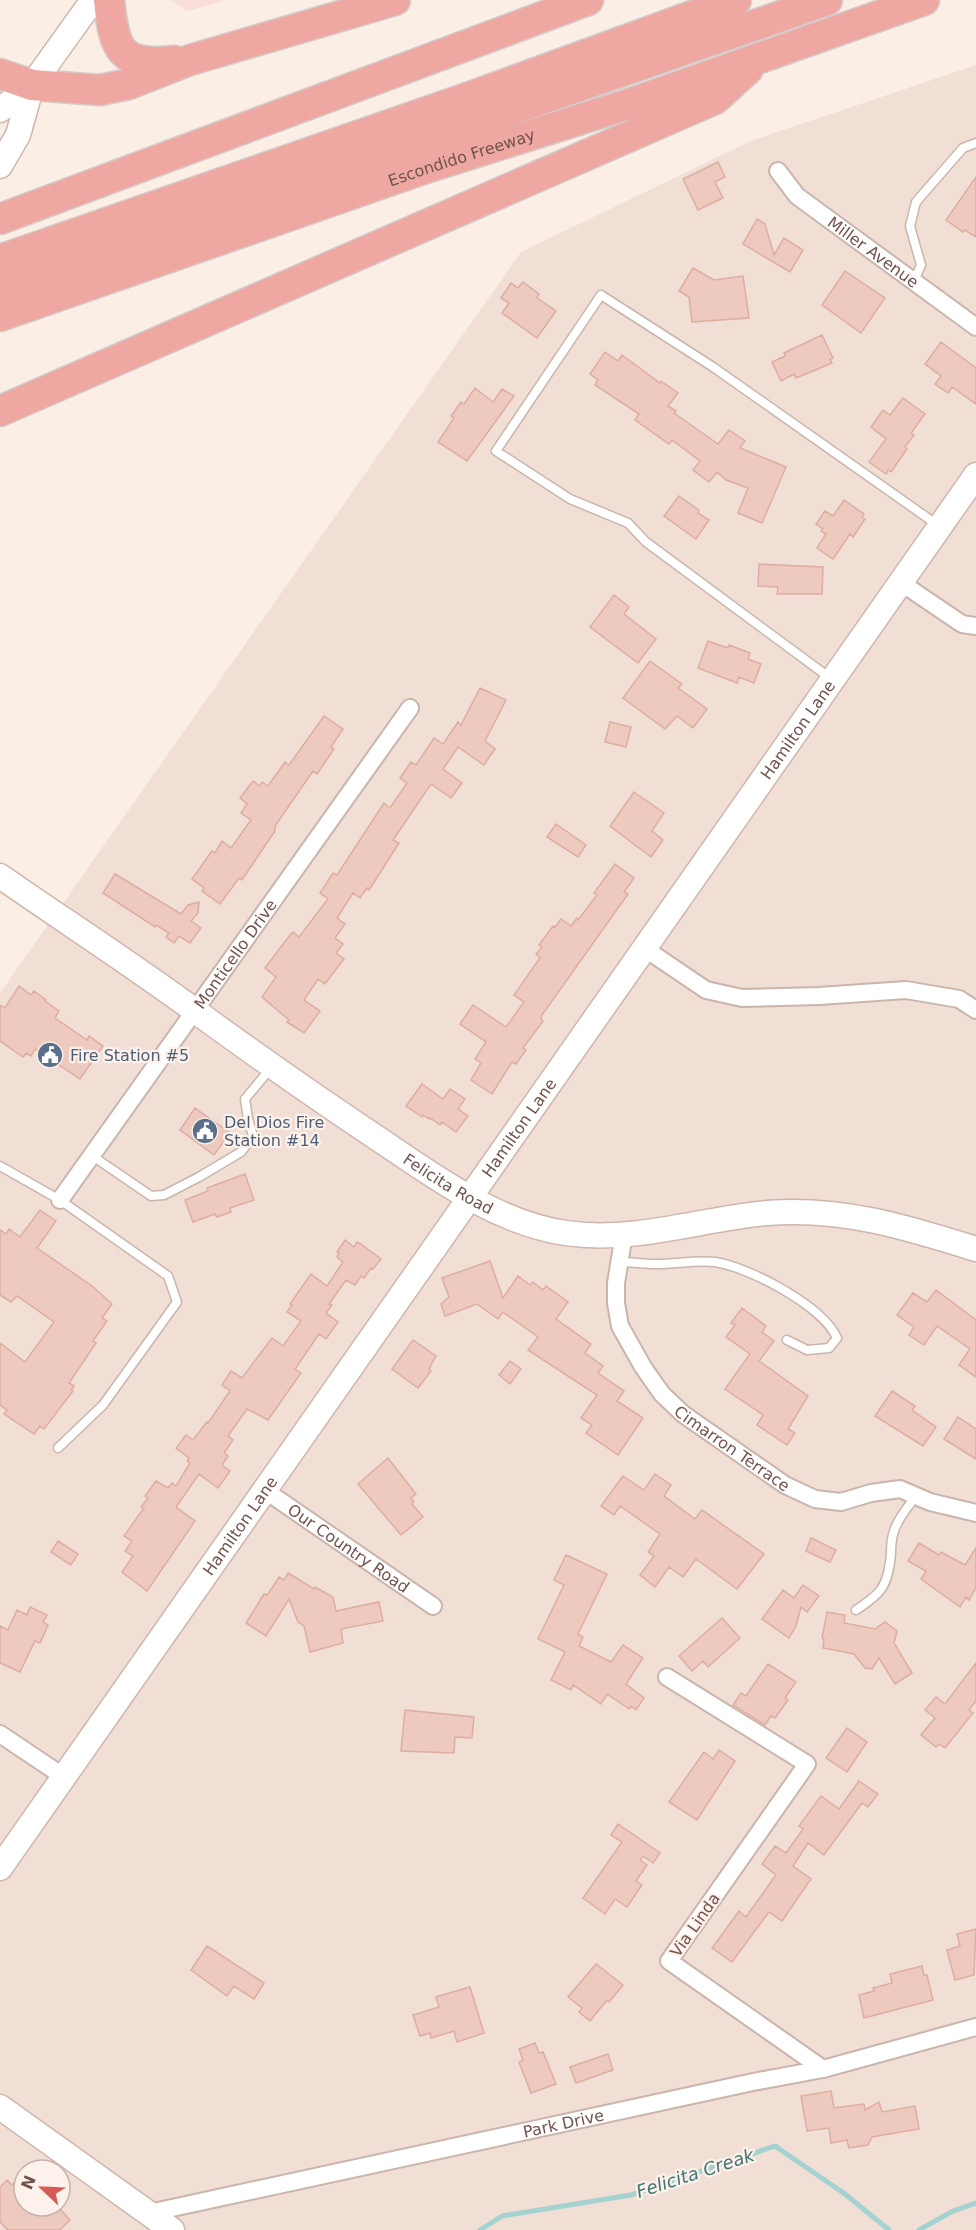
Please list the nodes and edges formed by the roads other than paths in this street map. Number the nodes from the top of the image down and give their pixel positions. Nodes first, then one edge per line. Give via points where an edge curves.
1 (93, 0) edge
2 (109, 0) edge
3 (395, 0) edge
4 (588, 0) edge
5 (736, 0) edge
6 (827, 0) edge
7 (924, 0) edge
8 (759, 59) junction
9 (189, 60) junction
10 (0, 74) edge
11 (32, 85) junction
12 (580, 85) junction
13 (0, 110) edge
14 (976, 143) edge
15 (0, 166) edge
16 (426, 168) junction
17 (778, 171) dead end
18 (0, 219) edge
19 (0, 260) edge
20 (914, 281) junction
21 (0, 287) edge
22 (0, 316) edge
23 (976, 327) edge
24 (0, 411) edge
25 (976, 475) edge
26 (939, 526) junction
27 (900, 582) junction
28 (976, 626) edge
29 (832, 680) junction
30 (410, 708) dead end
31 (0, 876) edge
32 (644, 948) junction
33 (976, 1010) edge
34 (196, 1011) junction
35 (272, 1067) junction
36 (91, 1155) junction
37 (0, 1166) edge
38 (470, 1197) junction
39 (60, 1200) junction
40 (624, 1234) junction
41 (976, 1249) edge
42 (619, 1262) junction
43 (788, 1340) dead end
44 (58, 1448) dead end
45 (263, 1489) junction
46 (916, 1496) junction
47 (976, 1513) edge
48 (433, 1605) dead end
49 (856, 1610) dead end
50 (667, 1677) dead end
51 (0, 1734) edge
52 (63, 1777) junction
53 (0, 1868) edge
54 (976, 2027) edge
55 (823, 2069) junction
56 (0, 2107) edge
57 (149, 2214) junction
58 (172, 2230) edge

1 - 11 street
2 - 9 highway via 117,44 130,57 154,64
3 - 9 highway
4 - 18 highway
5 - 19 highway
6 - 12 highway
7 - 8 highway, Escondido Freeway
8 - 16 highway, Escondido Freeway
8 - 24 highway via 715,99
9 - 11 highway via 129,84 100,90
10 - 11 highway
11 - 13 street
11 - 15 street via 18,135
12 - 16 highway
12 - 21 highway
14 - 20 lane via 963,148 916,202 910,226 921,265
16 - 22 highway, Escondido Freeway
17 - 20 street, Miller Avenue via 797,196
20 - 23 street, Miller Avenue
25 - 26 street, Hamilton Lane
26 - 27 street, Hamilton Lane
26 - 29 lane via 713,367 601,295 496,451 570,499 628,523 646,542
27 - 28 street via 962,624
27 - 29 street, Hamilton Lane
29 - 32 street, Hamilton Lane
30 - 34 street, Monticello Drive
31 - 34 street, Felicita Road
32 - 33 street via 706,990 742,998 906,990 958,999
32 - 38 street, Hamilton Lane
34 - 35 street, Felicita Road
34 - 36 street, Monticello Drive
35 - 36 lane via 245,1099 253,1136 241,1152 165,1195 151,1196
35 - 38 street, Felicita Road
36 - 39 street, Monticello Drive
37 - 39 lane
38 - 40 street, Felicita Road via 500,1212 564,1233
38 - 45 street, Hamilton Lane
39 - 44 lane via 168,1276 177,1302 103,1405
40 - 41 street, Felicita Road via 768,1213 820,1213 870,1218
40 - 42 street, Cimarron Terrace
42 - 43 lane via 706,1262 747,1272 806,1305 837,1338 829,1348 807,1350
42 - 46 street, Cimarron Terrace via 616,1303 620,1326 662,1394 683,1414 785,1485 815,1499 841,1502 900,1490
45 - 48 street, Our Country Road
45 - 52 street, Hamilton Lane
46 - 47 street, Cimarron Terrace
46 - 49 lane via 892,1534 883,1588
50 - 55 street, Via Linda via 807,1764 669,1961
51 - 52 street
52 - 53 street, Hamilton Lane
54 - 55 street, Park Drive
55 - 57 street, Park Drive
56 - 57 street
57 - 58 street

